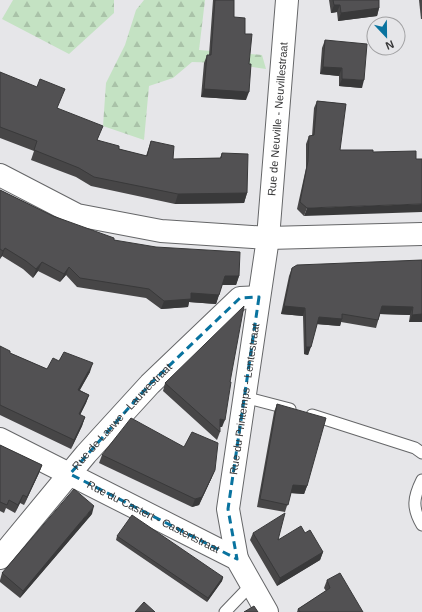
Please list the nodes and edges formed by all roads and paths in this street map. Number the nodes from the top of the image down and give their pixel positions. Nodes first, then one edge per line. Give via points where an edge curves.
1 (287, 0) edge
2 (0, 175) edge
3 (422, 234) edge
4 (268, 238) junction
5 (259, 297) junction
6 (244, 397) junction
7 (0, 439) edge
8 (422, 453) edge
9 (70, 474) junction
10 (422, 480) edge
11 (422, 525) edge
12 (0, 558) edge
13 (237, 559) junction
14 (250, 586) junction
15 (225, 612) edge
16 (267, 612) edge

1 - 4 street, Rue de Neuville - Neuvillestraat
2 - 4 street via 77,216 161,231
3 - 4 street
4 - 5 street, Rue du Printemps - Lentestraat
5 - 6 street, Rue du Printemps - Lentestraat
5 - 9 street, Rue de Lauwe - Lauwestraat via 240,298 150,384
6 - 8 lane via 368,432 416,448
6 - 13 street, Rue du Printemps - Lentestraat via 228,510
7 - 9 street, Rue du Castert - Castertstraat
9 - 12 street, Rue de Lauwe - Lauwestraat
9 - 13 street, Rue du Castert - Castertstraat
10 - 11 lane via 414,502 416,514
13 - 14 street
14 - 15 lane
14 - 16 street

